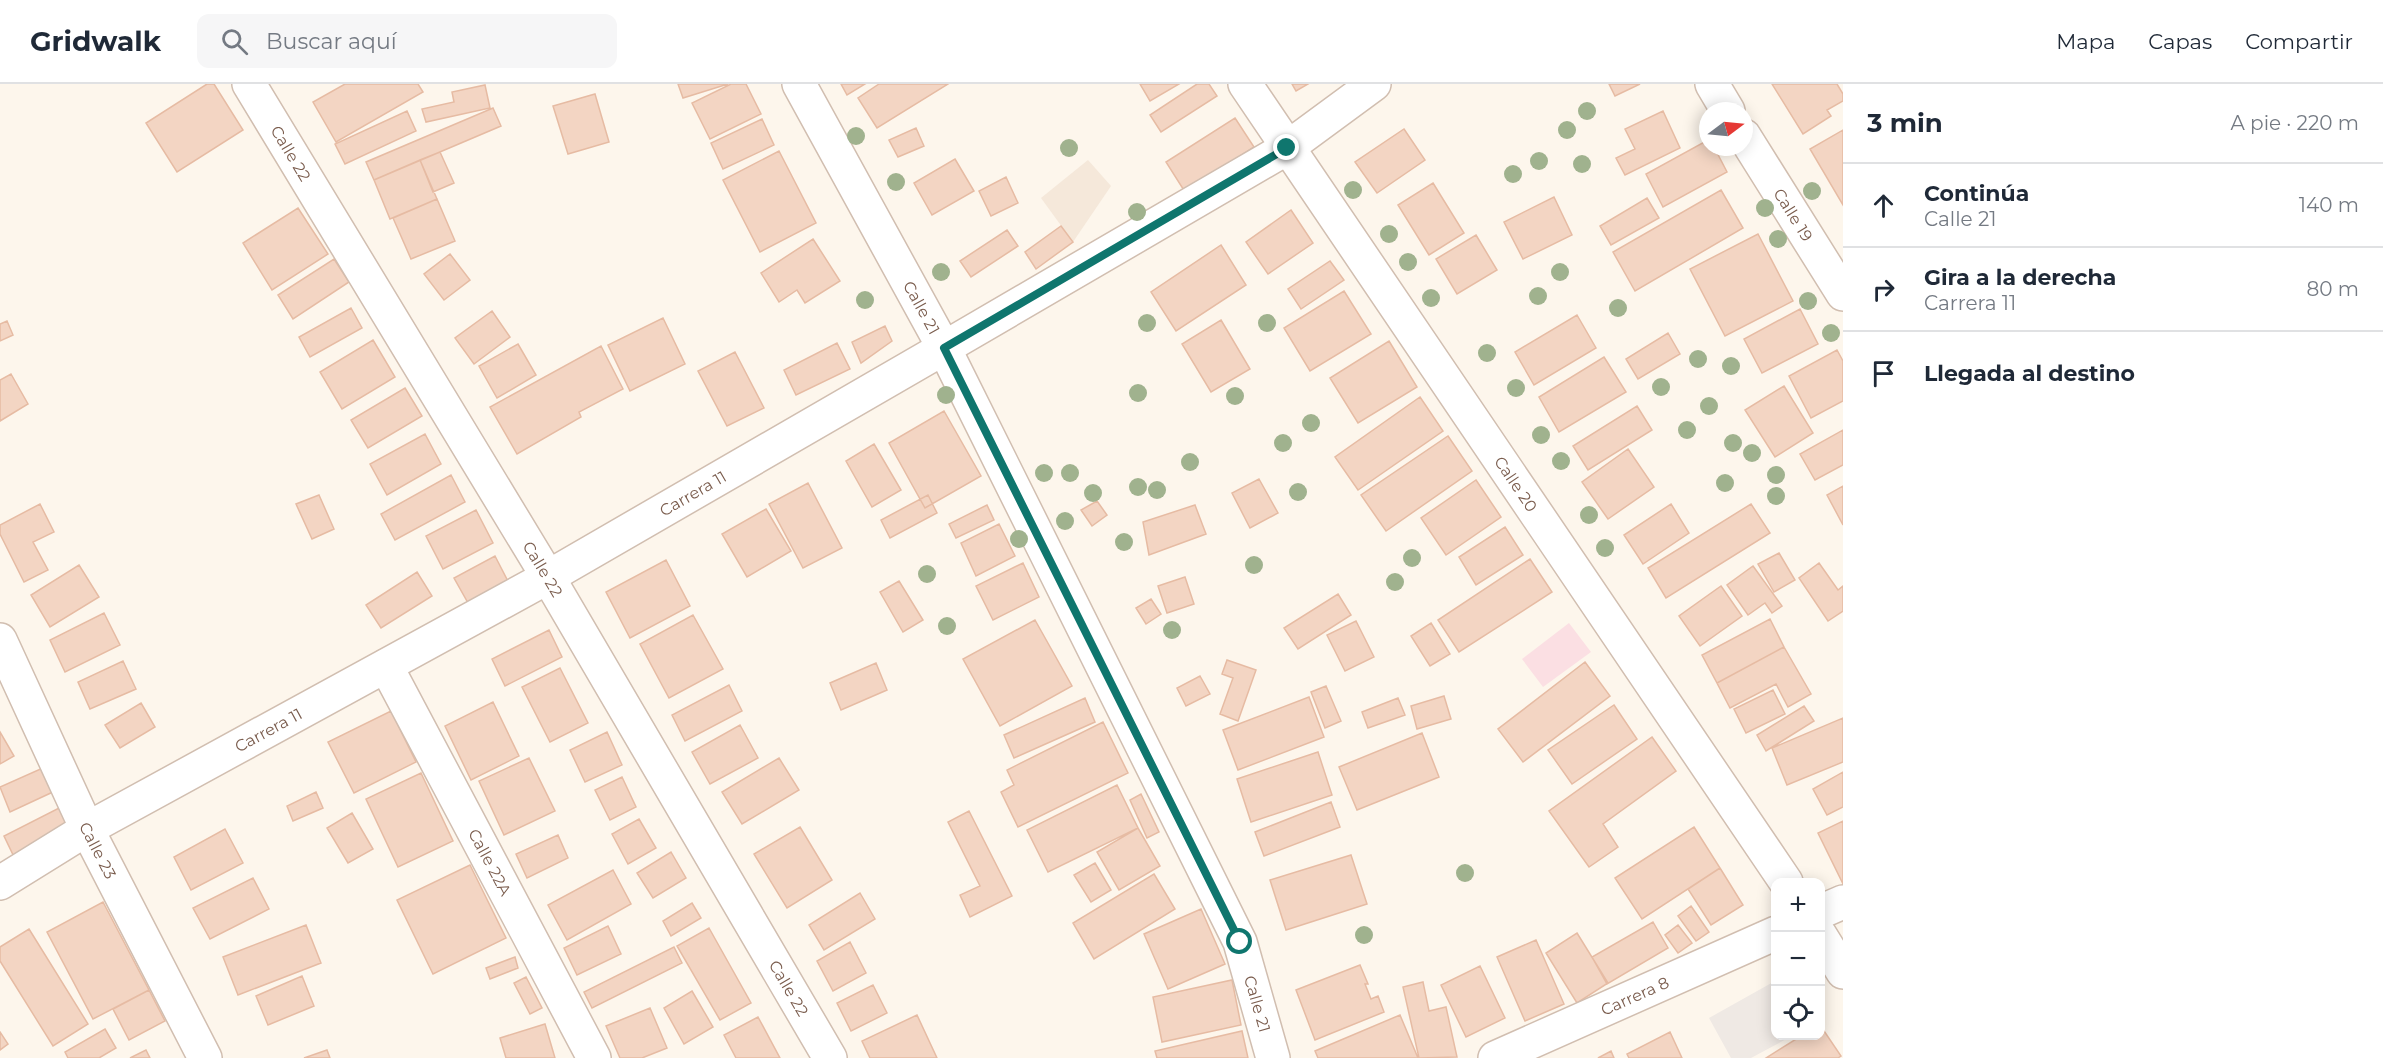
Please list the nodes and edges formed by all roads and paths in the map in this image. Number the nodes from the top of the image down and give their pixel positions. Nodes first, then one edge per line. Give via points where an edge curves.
1 (249, 84) edge
2 (799, 84) edge
3 (1245, 84) edge
4 (1374, 84) edge
5 (1712, 84) edge
6 (1723, 102) edge
7 (1287, 148) junction
8 (1753, 150) edge
9 (1843, 294) edge
10 (944, 348) junction
11 (548, 577) junction
12 (0, 640) edge
13 (386, 666) junction
14 (87, 829) junction
15 (1783, 878) edge
16 (0, 883) edge
17 (1843, 902) edge
18 (1825, 910) edge
19 (1771, 935) edge
20 (1825, 942) edge
21 (1843, 972) edge
22 (205, 1058) edge
23 (594, 1058) edge
24 (830, 1058) edge
25 (1273, 1058) edge
26 (1495, 1058) edge

1 - 11 street, Calle 22
2 - 10 street, Calle 21
3 - 7 street, Calle 20
4 - 7 street, Carrera 11
5 - 6 street
7 - 10 street, Carrera 11
7 - 15 street, Calle 20
8 - 9 street, Calle 19
10 - 11 street, Carrera 11
10 - 25 street, Calle 21 via 1240,942
11 - 13 street, Carrera 11
11 - 24 street, Calle 22
12 - 14 street, Calle 23
13 - 14 street, Carrera 11
13 - 23 street, Calle 22A
14 - 16 street, Carrera 11
14 - 22 street, Calle 23
17 - 18 street
19 - 26 street, Carrera 8
20 - 21 street

